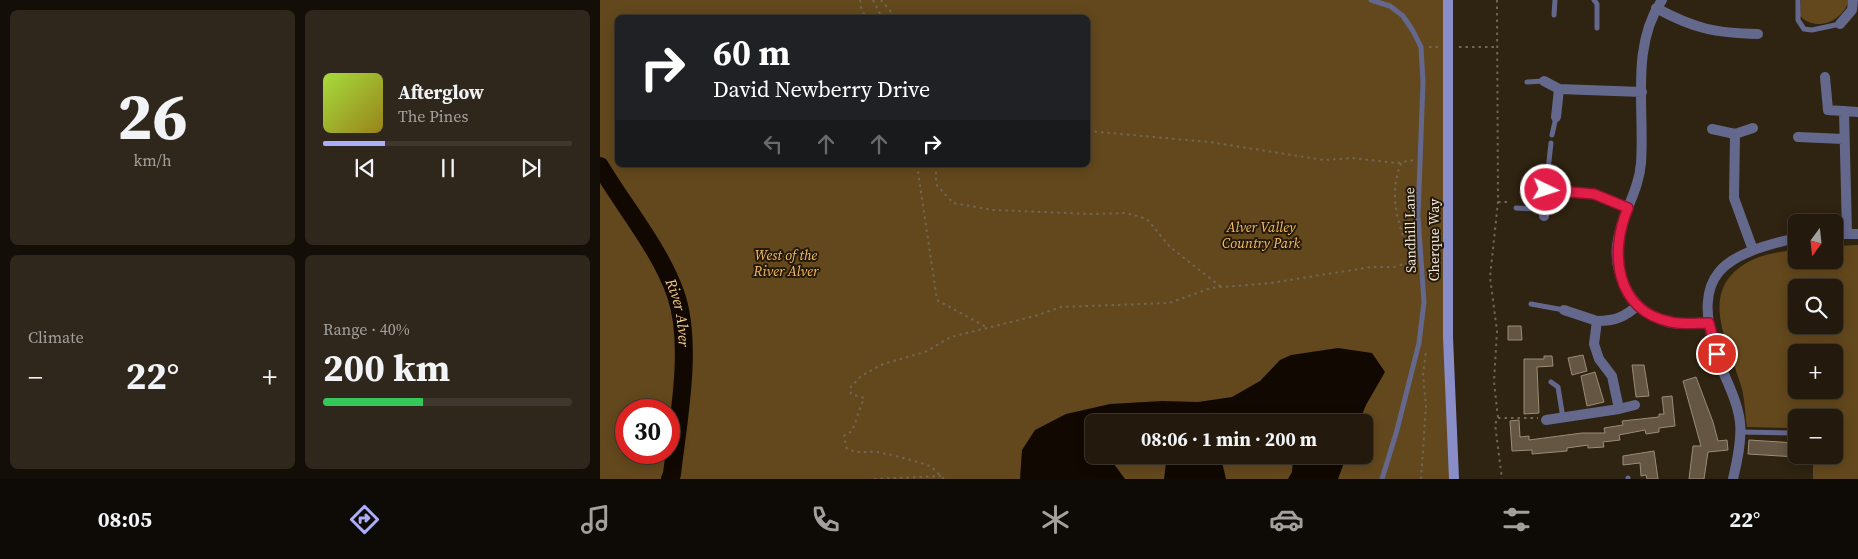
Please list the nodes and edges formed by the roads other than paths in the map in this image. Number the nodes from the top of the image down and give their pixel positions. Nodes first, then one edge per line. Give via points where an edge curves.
1 (1371, 0) edge
2 (1448, 0) edge
3 (1555, 0) edge
4 (1594, 0) edge
5 (1798, 0) edge
6 (1659, 4) edge
7 (1854, 8) edge
8 (1554, 15) dead end
9 (1840, 24) joint
10 (1597, 28) dead end
11 (1758, 34) dead end
12 (1825, 77) dead end
13 (1544, 81) joint
14 (1527, 82) dead end
15 (1559, 89) junction
16 (1642, 92) junction
17 (1844, 111) junction
18 (1858, 112) edge
19 (1556, 117) joint
20 (1753, 128) dead end
21 (1712, 129) dead end
22 (1735, 134) junction
23 (1552, 135) dead end
24 (1798, 137) dead end
25 (1844, 139) junction
26 (1551, 143) dead end
27 (1546, 179) joint
28 (1546, 190) junction
29 (1516, 208) dead end
30 (1628, 208) junction
31 (1557, 210) dead end
32 (1544, 212) junction
33 (1843, 233) edge
34 (1847, 233) junction
35 (1858, 234) edge
36 (1788, 240) edge
37 (1753, 250) junction
38 (1530, 304) dead end
39 (1638, 305) junction
40 (1564, 310) joint
41 (1597, 321) junction
42 (1709, 323) junction
43 (1551, 382) dead end
44 (1635, 405) dead end
45 (1619, 409) junction
46 (1563, 418) junction
47 (1546, 420) road end
48 (1740, 432) junction
49 (1788, 433) edge
50 (1382, 479) edge
51 (1454, 479) edge
52 (1734, 479) edge

1 - 50 lane, Sandhill Lane via 1390,6 1404,16 1421,47 1423,82 1418,216 1424,302 1420,343
2 - 51 street, Cherque Way via 1448,337
3 - 8 lane
4 - 10 lane via 1597,4
5 - 9 lane via 1798,20 1804,29
6 - 11 street via 1680,21 1704,29
6 - 16 street via 1644,39
7 - 9 street
12 - 17 street via 1828,110
13 - 14 lane
13 - 15 street
15 - 16 street
15 - 19 street
16 - 30 street via 1640,178
17 - 18 street
17 - 25 street
19 - 23 lane
20 - 22 street
21 - 22 street
22 - 37 street via 1734,198
24 - 25 street
25 - 34 street
26 - 27 lane
27 - 28 street
28 - 30 street via 1594,194
28 - 32 street
29 - 32 lane
30 - 39 street via 1618,240 1617,260 1623,282
31 - 32 lane
33 - 34 street
34 - 35 street
36 - 37 street
37 - 42 street via 1730,260 1715,275 1709,297
38 - 40 lane
39 - 41 street via 1625,316 1612,321
39 - 42 street via 1670,322
40 - 41 street
41 - 45 street via 1594,344 1599,359 1612,376
42 - 48 street via 1733,396
43 - 46 lane via 1558,387
44 - 45 street
45 - 46 street
46 - 47 street
48 - 49 lane
48 - 52 street

